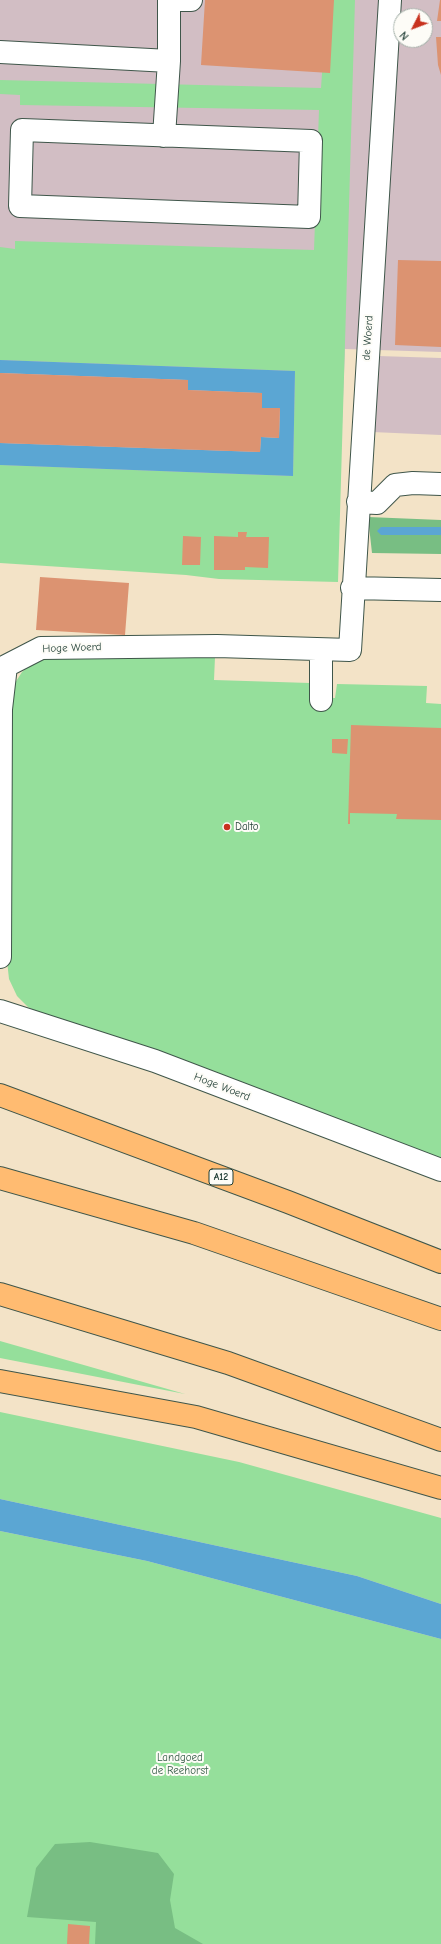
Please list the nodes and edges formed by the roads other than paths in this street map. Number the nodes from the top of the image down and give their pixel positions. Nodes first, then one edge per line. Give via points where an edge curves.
1 (169, 0) edge
2 (178, 0) edge
3 (191, 0) edge
4 (390, 0) edge
5 (0, 52) edge
6 (169, 61) junction
7 (164, 136) junction
8 (441, 484) edge
9 (358, 502) junction
10 (352, 588) junction
11 (441, 590) edge
12 (321, 650) junction
13 (321, 700) dead end
14 (0, 957) edge
15 (0, 1011) edge
16 (0, 1095) edge
17 (441, 1170) edge
18 (0, 1178) edge
19 (441, 1262) edge
20 (0, 1294) edge
21 (441, 1319) edge
22 (0, 1381) edge
23 (441, 1440) edge
24 (441, 1488) edge

1 - 6 street
2 - 3 street
4 - 9 street, de Woerd
5 - 6 street
6 - 7 street
7 - 7 street via 22,130 20,206 309,217 311,141
8 - 9 street via 395,485 377,503
9 - 10 street, de Woerd
10 - 11 street
10 - 12 street, de Woerd via 350,650
12 - 13 street
12 - 14 street, Hoge Woerd via 217,646 41,648 6,666 1,709
15 - 17 street, Hoge Woerd via 155,1062
16 - 19 highway, A12 via 273,1196
18 - 21 highway via 194,1233
20 - 23 highway via 228,1363
22 - 24 highway via 196,1417

